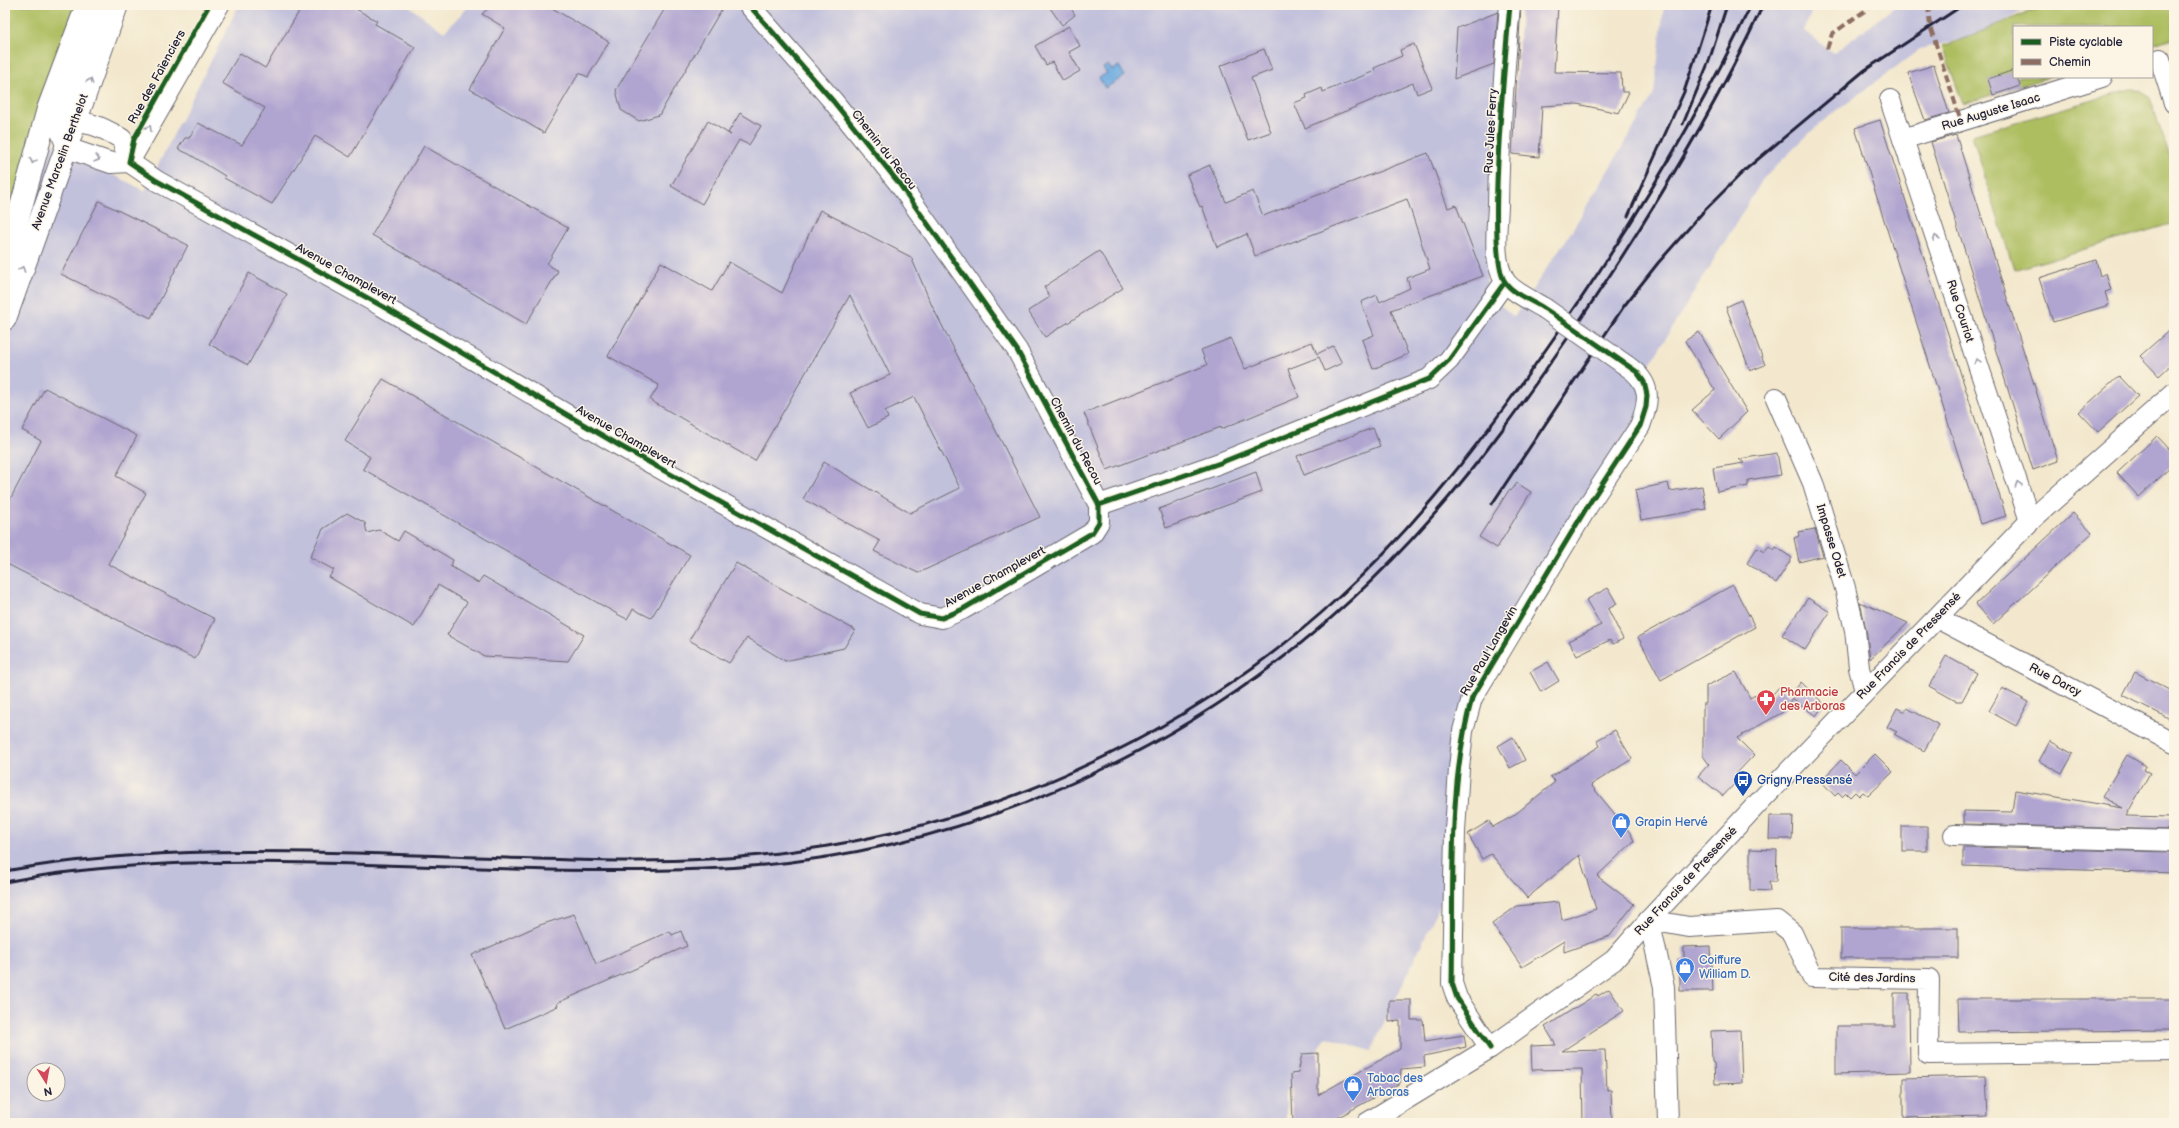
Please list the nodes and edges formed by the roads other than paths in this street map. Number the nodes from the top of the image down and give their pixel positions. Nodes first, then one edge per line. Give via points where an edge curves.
1 (87, 5) edge
2 (98, 5) edge
3 (117, 5) edge
4 (219, 5) edge
5 (750, 5) edge
6 (1510, 5) edge
7 (90, 34) junction
8 (2162, 58) edge
9 (2099, 78) edge
10 (1890, 100) dead end
11 (2174, 103) edge
12 (58, 127) junction
13 (1904, 139) junction
14 (67, 148) junction
15 (129, 162) junction
16 (5, 265) edge
17 (1505, 282) junction
18 (5, 320) edge
19 (2174, 393) edge
20 (1776, 398) dead end
21 (1099, 505) junction
22 (2030, 521) junction
23 (1937, 618) junction
24 (1865, 691) junction
25 (2174, 742) edge
26 (1954, 836) dead end
27 (2174, 840) edge
28 (1649, 920) junction
29 (1490, 1048) junction
30 (2174, 1052) edge
31 (1367, 1123) edge
32 (1668, 1123) edge

1 - 7 street, Avenue Marcelin Berthelot
2 - 7 street
3 - 7 street, Avenue Marcelin Berthelot
15 -> 4 street, Rue des Faïenciers
5 - 21 street, Chemin du Recou via 898,182 1017,350
6 - 17 street, Rue Jules Ferry via 1499,156 1499,266
7 - 12 street, Avenue Marcelin Berthelot
12 -> 7 street, Avenue Marcelin Berthelot
8 - 11 street
9 - 13 street, Rue Auguste Isaac
10 - 13 street, Rue Couriot
12 - 14 street, Avenue Marcelin Berthelot
12 - 15 street via 90,123 122,140
12 -> 16 street, Avenue Marcelin Berthelot
22 -> 13 street, Rue Couriot
14 -> 15 street via 111,163
18 -> 14 street, Avenue Marcelin Berthelot
15 - 21 street, Avenue Champlevert via 622,447 920,614 942,618 963,609 1092,533 1099,522
17 - 21 street via 1448,360 1429,379 1220,463
17 - 29 street, Rue Paul Langevin, bridge via 1641,377 1646,388 1646,407 1640,426 1494,659 1472,698 1463,731 1455,831 1452,983 1457,998
19 - 22 street, Rue Francis de Pressensé
20 - 24 street, Impasse Odet via 1813,483 1845,588
22 - 23 street, Rue Francis de Pressensé
23 - 24 street, Rue Francis de Pressensé
23 - 25 street, Rue Darcy
24 - 28 street, Rue Francis de Pressensé
26 - 27 street
28 - 29 street, Rue Francis de Pressensé via 1614,960
28 - 30 street, Cité des Jardins via 1689,927 1777,921 1792,933 1812,977 1929,979 1928,1054
28 - 32 street via 1664,987
29 - 31 street, Rue Francis de Pressensé

